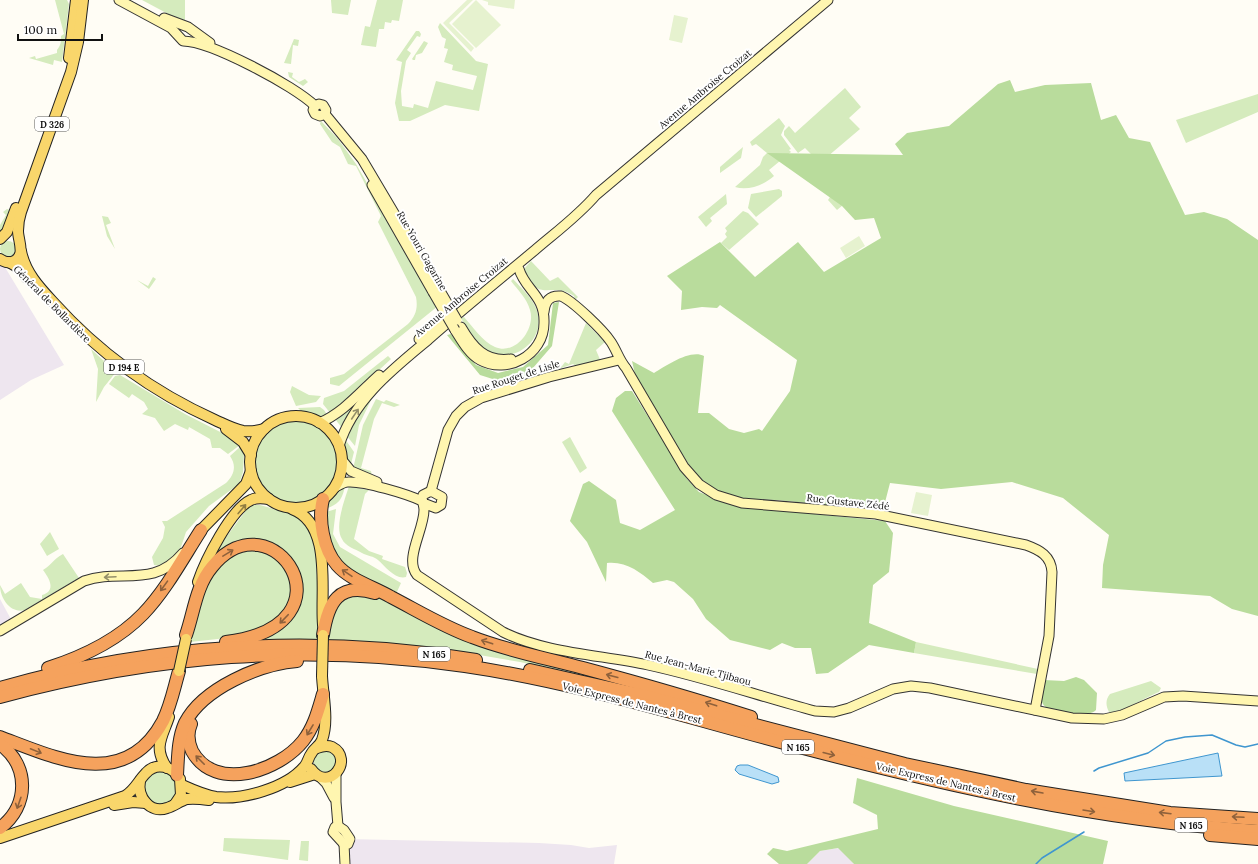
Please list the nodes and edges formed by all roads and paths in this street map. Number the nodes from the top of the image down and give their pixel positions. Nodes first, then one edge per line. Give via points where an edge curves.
1 (76, 0) edge
2 (83, 0) edge
3 (119, 0) edge
4 (130, 0) edge
5 (828, 0) edge
6 (187, 28) junction
7 (177, 34) junction
8 (188, 41) junction
9 (249, 66) junction
10 (1, 238) edge
11 (20, 247) junction
12 (4, 262) edge
13 (513, 268) junction
14 (540, 303) junction
15 (458, 328) junction
16 (619, 360) junction
17 (376, 381) junction
18 (320, 423) junction
19 (264, 429) junction
20 (339, 446) junction
21 (250, 455) junction
22 (342, 460) junction
23 (251, 471) junction
24 (334, 488) junction
25 (425, 497) junction
26 (269, 499) junction
27 (323, 499) junction
28 (289, 507) junction
29 (433, 508) junction
30 (204, 526) junction
31 (421, 528) junction
32 (419, 612) junction
33 (0, 631) edge
34 (323, 635) junction
35 (186, 637) junction
36 (159, 655) junction
37 (278, 664) junction
38 (179, 671) junction
39 (2, 690) edge
40 (323, 694) junction
41 (602, 694) junction
42 (1258, 701) edge
43 (1035, 710) junction
44 (0, 737) edge
45 (0, 744) edge
46 (317, 748) junction
47 (855, 751) junction
48 (309, 760) junction
49 (167, 768) junction
50 (336, 773) junction
51 (318, 776) junction
52 (180, 780) junction
53 (140, 781) junction
54 (336, 802) junction
55 (146, 803) junction
56 (175, 804) junction
57 (1123, 817) junction
58 (1258, 818) edge
59 (0, 828) edge
60 (1258, 831) edge
61 (0, 838) edge
62 (1258, 839) edge
63 (0, 841) edge
64 (345, 864) edge

1 - 10 main road, D 326 via 68,63 10,226
2 - 11 main road, D 326 via 76,56 18,223
3 - 7 street via 171,28
4 - 6 street
5 - 13 street, Avenue Ambroise Croizat via 596,195 581,203
6 - 7 street via 179,30
6 - 8 street via 192,36
6 - 9 street
7 - 8 street via 180,39
8 - 9 street
9 - 15 street, Rue Youri Gagarine, bridge via 315,106 313,110 317,116 325,114 350,143 378,197
10 - 11 main road via 12,237
11 - 12 main road via 16,260
11 - 19 main road, Général de Bollardière / D 194 E via 28,272 47,295 81,330 124,367 185,406 228,426 250,431
12 - 21 main road, Général de Bollardière / D 194 E via 19,268 69,323 103,353 159,393 230,432 244,442
13 - 14 street, Rue Youri Gagarine
13 - 17 street, Avenue Ambroise Croizat
14 - 15 street, Rue Youri Gagarine via 541,319 537,338 530,348 512,359 494,359 483,354
14 - 15 street, Rue Youri Gagarine via 544,330 529,355 513,364 499,366 479,360 467,349
14 - 16 street, Rue Gustave Zédé via 553,293 563,293 571,298 608,338
16 - 25 street, Rue Rouget de Lisle via 549,377 481,398 465,407 448,430
16 - 43 street, Rue Gustave Zédé via 684,467 699,484 716,495 742,502 876,514 1040,550 1052,566 1052,572 1049,636
17 - 18 street via 343,409
20 -> 17 street via 349,423
18 - 19 main road via 305,417 289,416 274,421
18 - 20 main road via 334,436
19 - 21 main road via 255,441
20 - 22 main road
21 - 23 main road
22 - 24 main road via 340,477
22 - 25 street via 350,471 363,477
23 - 26 main road via 259,490
23 - 30 main road via 246,484
24 - 25 street via 343,483 356,482
24 - 27 main road
25 - 29 street
25 - 29 street, Rue Jean-Marie Tjibaou via 440,494 442,501 438,507
25 - 31 street, Rue Jean-Marie Tjibaou
26 - 28 main road
35 -> 26 main road via 187,621 200,578 219,538 249,501 258,498
27 - 28 main road via 310,506
32 -> 27 highway via 350,576 336,564 329,554 324,536 321,511
28 - 34 main road via 310,521 319,545 322,562
29 - 31 street, Rue Jean-Marie Tjibaou via 428,512
30 -> 33 street via 178,558 160,571 144,576 91,579 67,590
30 -> 39 highway via 152,603 125,630 67,662 14,679
31 - 43 street, Rue Jean-Marie Tjibaou via 412,560 413,570 417,575 513,637 552,648 649,666 814,711 834,712 893,689 911,686
32 - 34 highway via 374,593 356,590 336,599 328,610
47 -> 32 highway via 841,744 675,693 490,643 459,632
34 - 40 main road, bridge
35 -> 36 highway via 198,592 205,577 211,567 227,553 246,546 265,546 279,553 290,564 296,581 297,595 291,611 279,624 262,634 172,648
35 - 38 main road, bridge
36 - 39 highway, Voie Express de Nantes à Brest / N 165 via 89,666
36 - 47 highway, Voie Express de Nantes à Brest / N 165 via 230,648 305,646 374,648 450,656 586,682
40 -> 37 highway via 315,722 308,733 296,749 279,762 260,770 233,774 218,772 202,764 190,747 188,736 197,711 228,686
37 - 41 highway, N 165 via 332,660 410,666 496,678 587,695
37 - 52 highway via 227,683 195,709 183,729
44 -> 38 highway via 48,756 74,763 102,764 117,760 139,749 156,732 168,710
38 - 49 main road via 174,703 159,751
39 - 41 highway, Voie Express de Nantes à Brest / N 165 via 156,664 240,656 306,654 348,655 464,666
40 - 46 main road via 325,720 322,742
41 -> 57 highway, Voie Express de Nantes à Brest / N 165 via 897,772
42 - 43 street, Rue Jean-Marie Tjibaou via 1164,697 1122,715 1104,719 1072,718
45 -> 59 highway via 16,761 23,781 16,811
46 - 48 main road via 311,753
46 - 50 main road via 327,746 336,751 341,760
58 -> 47 highway, Voie Express de Nantes à Brest / N 165 via 1170,813 1083,801 970,779
48 - 51 main road via 310,767
48 - 52 main road via 304,768 280,783 249,794 218,797 204,794
49 - 52 main road
49 - 53 main road via 151,769
50 - 51 main road via 327,778
50 - 54 street
51 - 54 street via 326,783
51 - 56 main road via 301,777 250,798 189,799
52 - 56 main road via 181,795
53 - 55 main road via 139,790
53 - 61 main road via 125,796
54 - 64 street via 338,830 345,841
55 - 56 main road via 160,810
55 - 63 main road via 115,804
57 - 60 highway, Voie Express de Nantes à Brest / N 165
57 - 62 highway via 1138,824 1209,835

